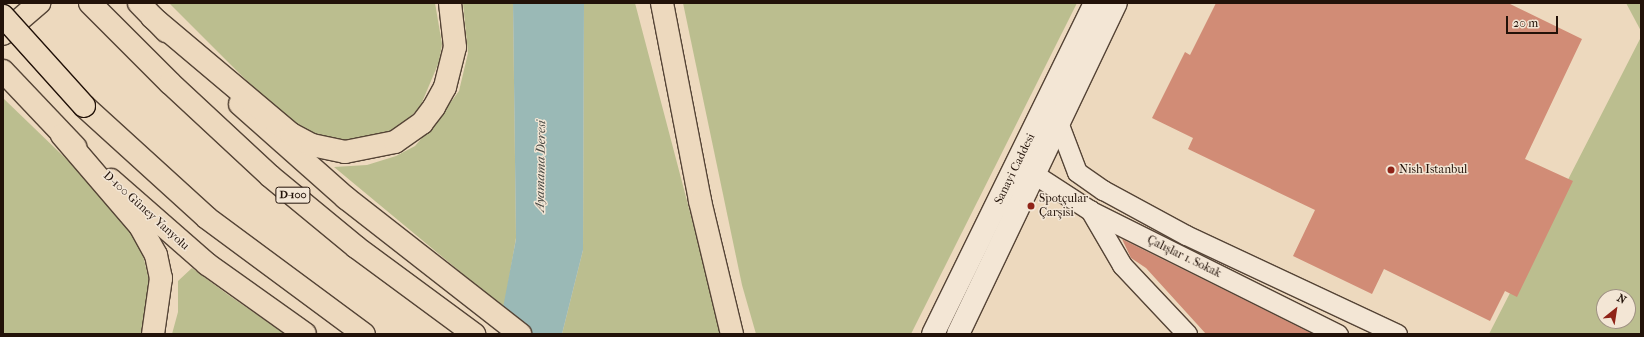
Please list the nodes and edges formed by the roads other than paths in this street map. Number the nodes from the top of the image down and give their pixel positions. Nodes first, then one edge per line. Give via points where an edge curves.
1 (39, 3) edge
2 (90, 3) edge
3 (450, 3) edge
4 (647, 3) edge
5 (662, 3) edge
6 (1095, 3) edge
7 (1116, 3) edge
8 (146, 10) edge
9 (3, 16) edge
10 (3, 34) edge
11 (3, 71) edge
12 (674, 80) junction
13 (1058, 122) junction
14 (62, 135) junction
15 (1078, 172) junction
16 (1034, 174) junction
17 (1091, 211) junction
18 (153, 334) edge
19 (305, 334) edge
20 (364, 334) edge
21 (474, 334) edge
22 (520, 334) edge
23 (732, 334) edge
24 (933, 334) edge
25 (958, 334) edge
26 (1187, 334) edge
27 (1338, 334) edge
28 (1398, 334) edge

1 - 10 main road
2 - 21 main road, D-100 via 212,124 318,217
3 - 8 main road via 455,47 445,86 434,107 422,123 395,142 345,152 312,146 292,134
4 - 12 main road
5 - 12 main road
6 - 24 main road, Sanayi Caddesi
7 - 13 main road, Sanayi Caddesi
8 - 22 main road via 240,105 317,172
9 - 20 main road, bridge via 84,106 207,218
11 - 14 main road, D-100 Güney Yanyolu
12 - 23 main road
13 - 15 street
13 - 16 main road, Sanayi Caddesi
14 - 18 main road via 140,226 156,255 161,285
14 - 19 main road, D-100 Güney Yanyolu via 207,264
15 - 17 street
15 - 28 street via 1186,235
16 - 17 street, Çalışlar 1. Sokak
16 - 25 main road, Sanayi Caddesi
17 - 26 street via 1122,265
17 - 27 street, Çalışlar 1. Sokak

